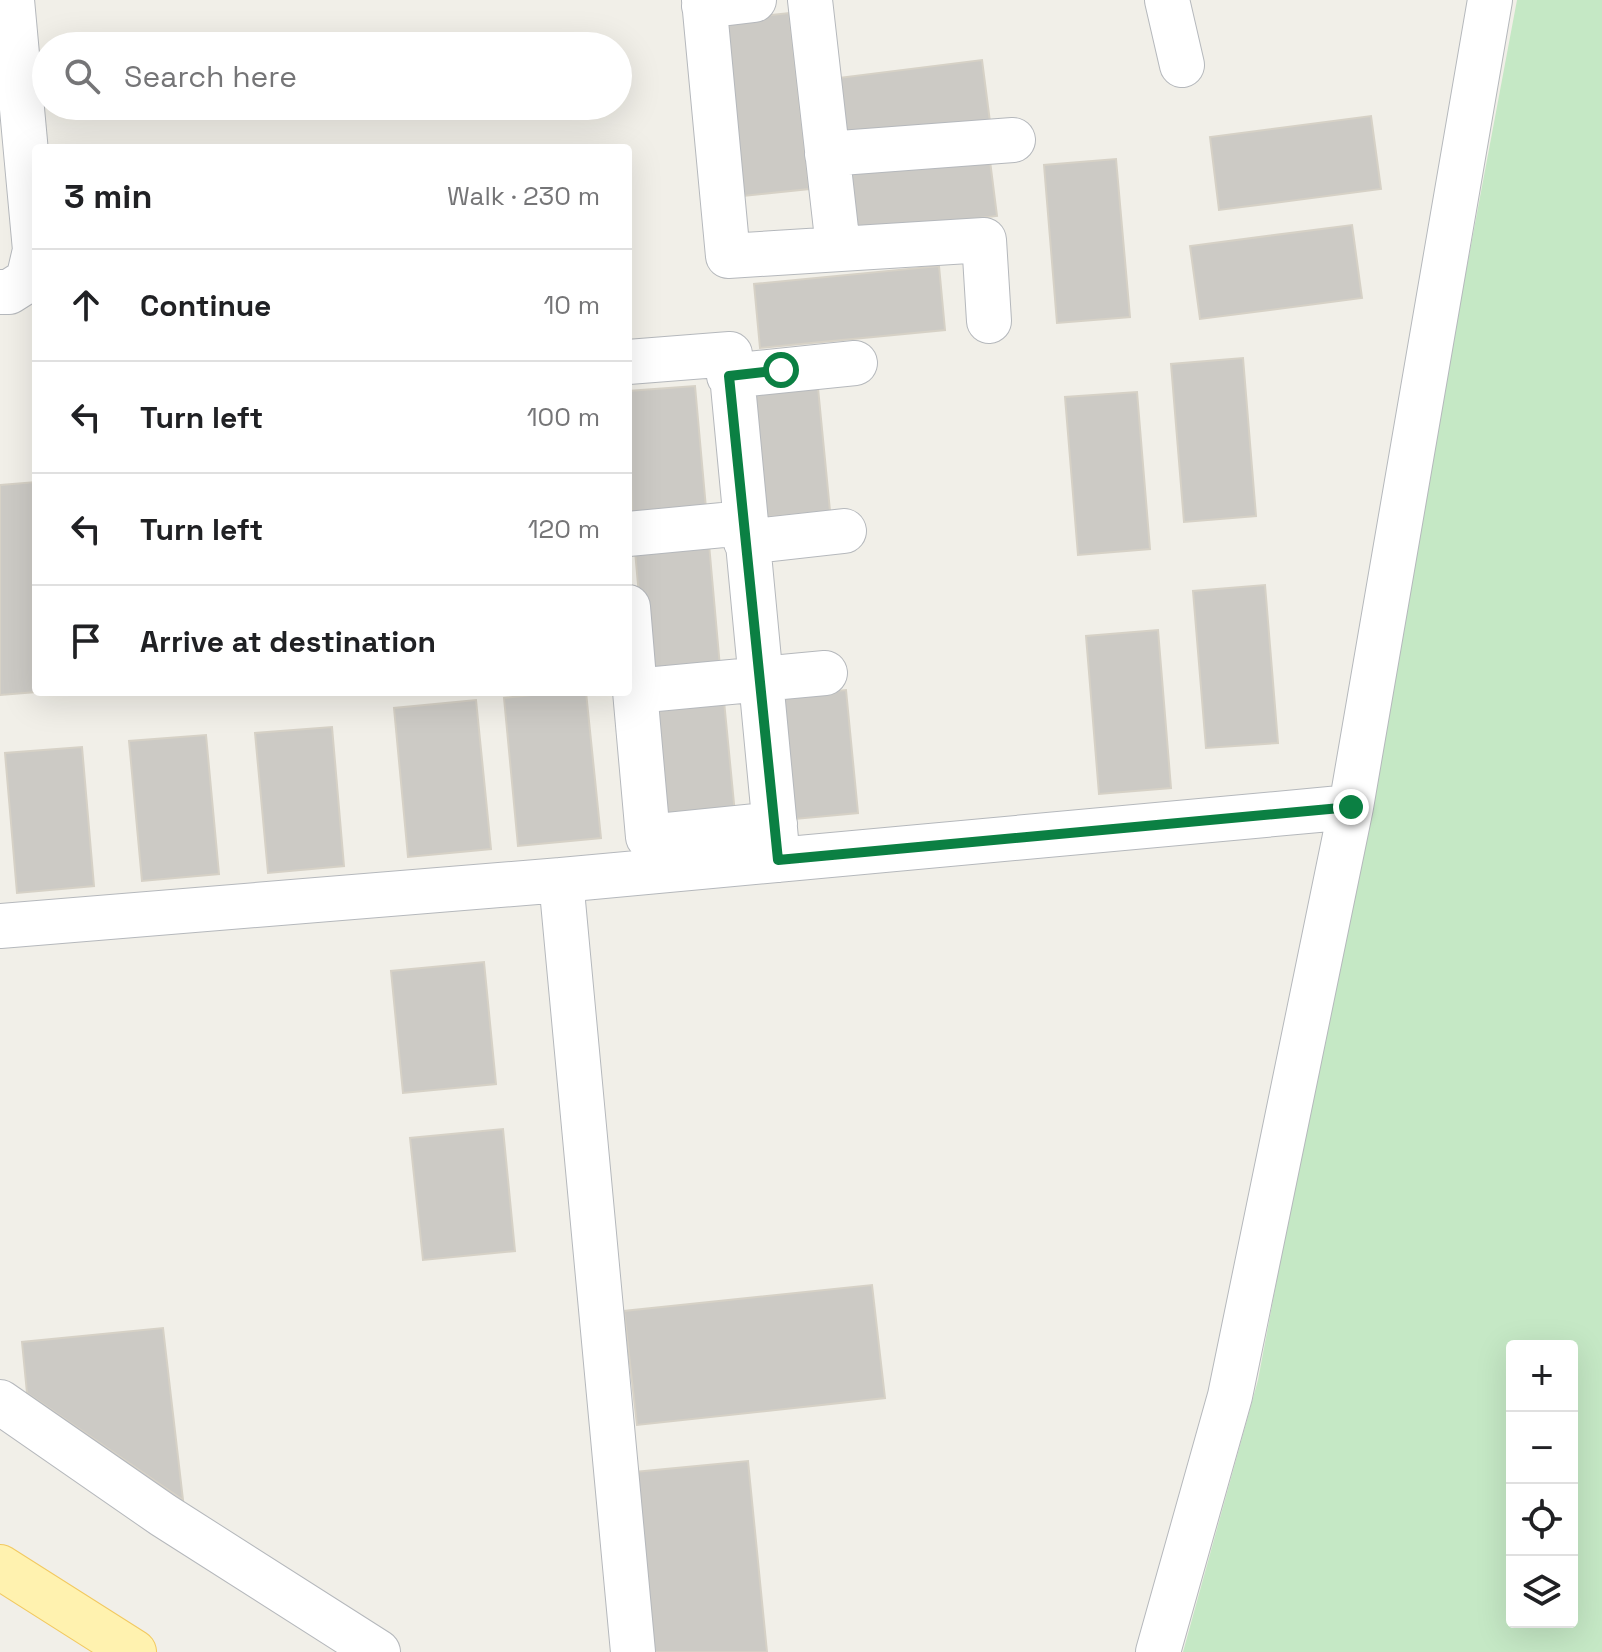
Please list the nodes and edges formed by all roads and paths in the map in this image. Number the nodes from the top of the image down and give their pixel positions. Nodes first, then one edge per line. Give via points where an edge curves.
1 (12, 0) edge
2 (754, 0) edge
3 (810, 0) edge
4 (1167, 0) edge
5 (1490, 0) edge
6 (704, 3) edge
7 (1182, 65) dead end
8 (1013, 140) dead end
9 (827, 154) junction
10 (32, 217) edge
11 (838, 247) junction
12 (32, 263) edge
13 (0, 292) edge
14 (989, 321) dead end
15 (632, 362) edge
16 (855, 363) dead end
17 (729, 376) junction
18 (844, 531) dead end
19 (745, 533) junction
20 (632, 534) edge
21 (632, 655) edge
22 (825, 673) dead end
23 (760, 678) junction
24 (635, 691) junction
25 (1351, 807) junction
26 (776, 842) junction
27 (561, 880) junction
28 (0, 926) edge
29 (0, 1402) edge
30 (0, 1567) edge
31 (134, 1652) edge
32 (378, 1652) edge
33 (633, 1652) edge
34 (1158, 1652) edge

1 - 10 street
2 - 6 street
3 - 9 street
4 - 7 street
5 - 25 street
6 - 11 street via 728,256
8 - 9 street
9 - 11 street
11 - 14 street via 984,240
12 - 13 street via 28,280
15 - 17 street via 730,354
16 - 17 street
17 - 19 street
18 - 19 street
19 - 20 street
19 - 23 street
21 - 24 street
22 - 23 street
23 - 24 street
23 - 26 street
24 - 26 street via 648,837
25 - 26 street
25 - 34 street via 1230,1396
26 - 27 street
27 - 28 street
27 - 33 street
29 - 32 street via 163,1515
30 - 31 main road

